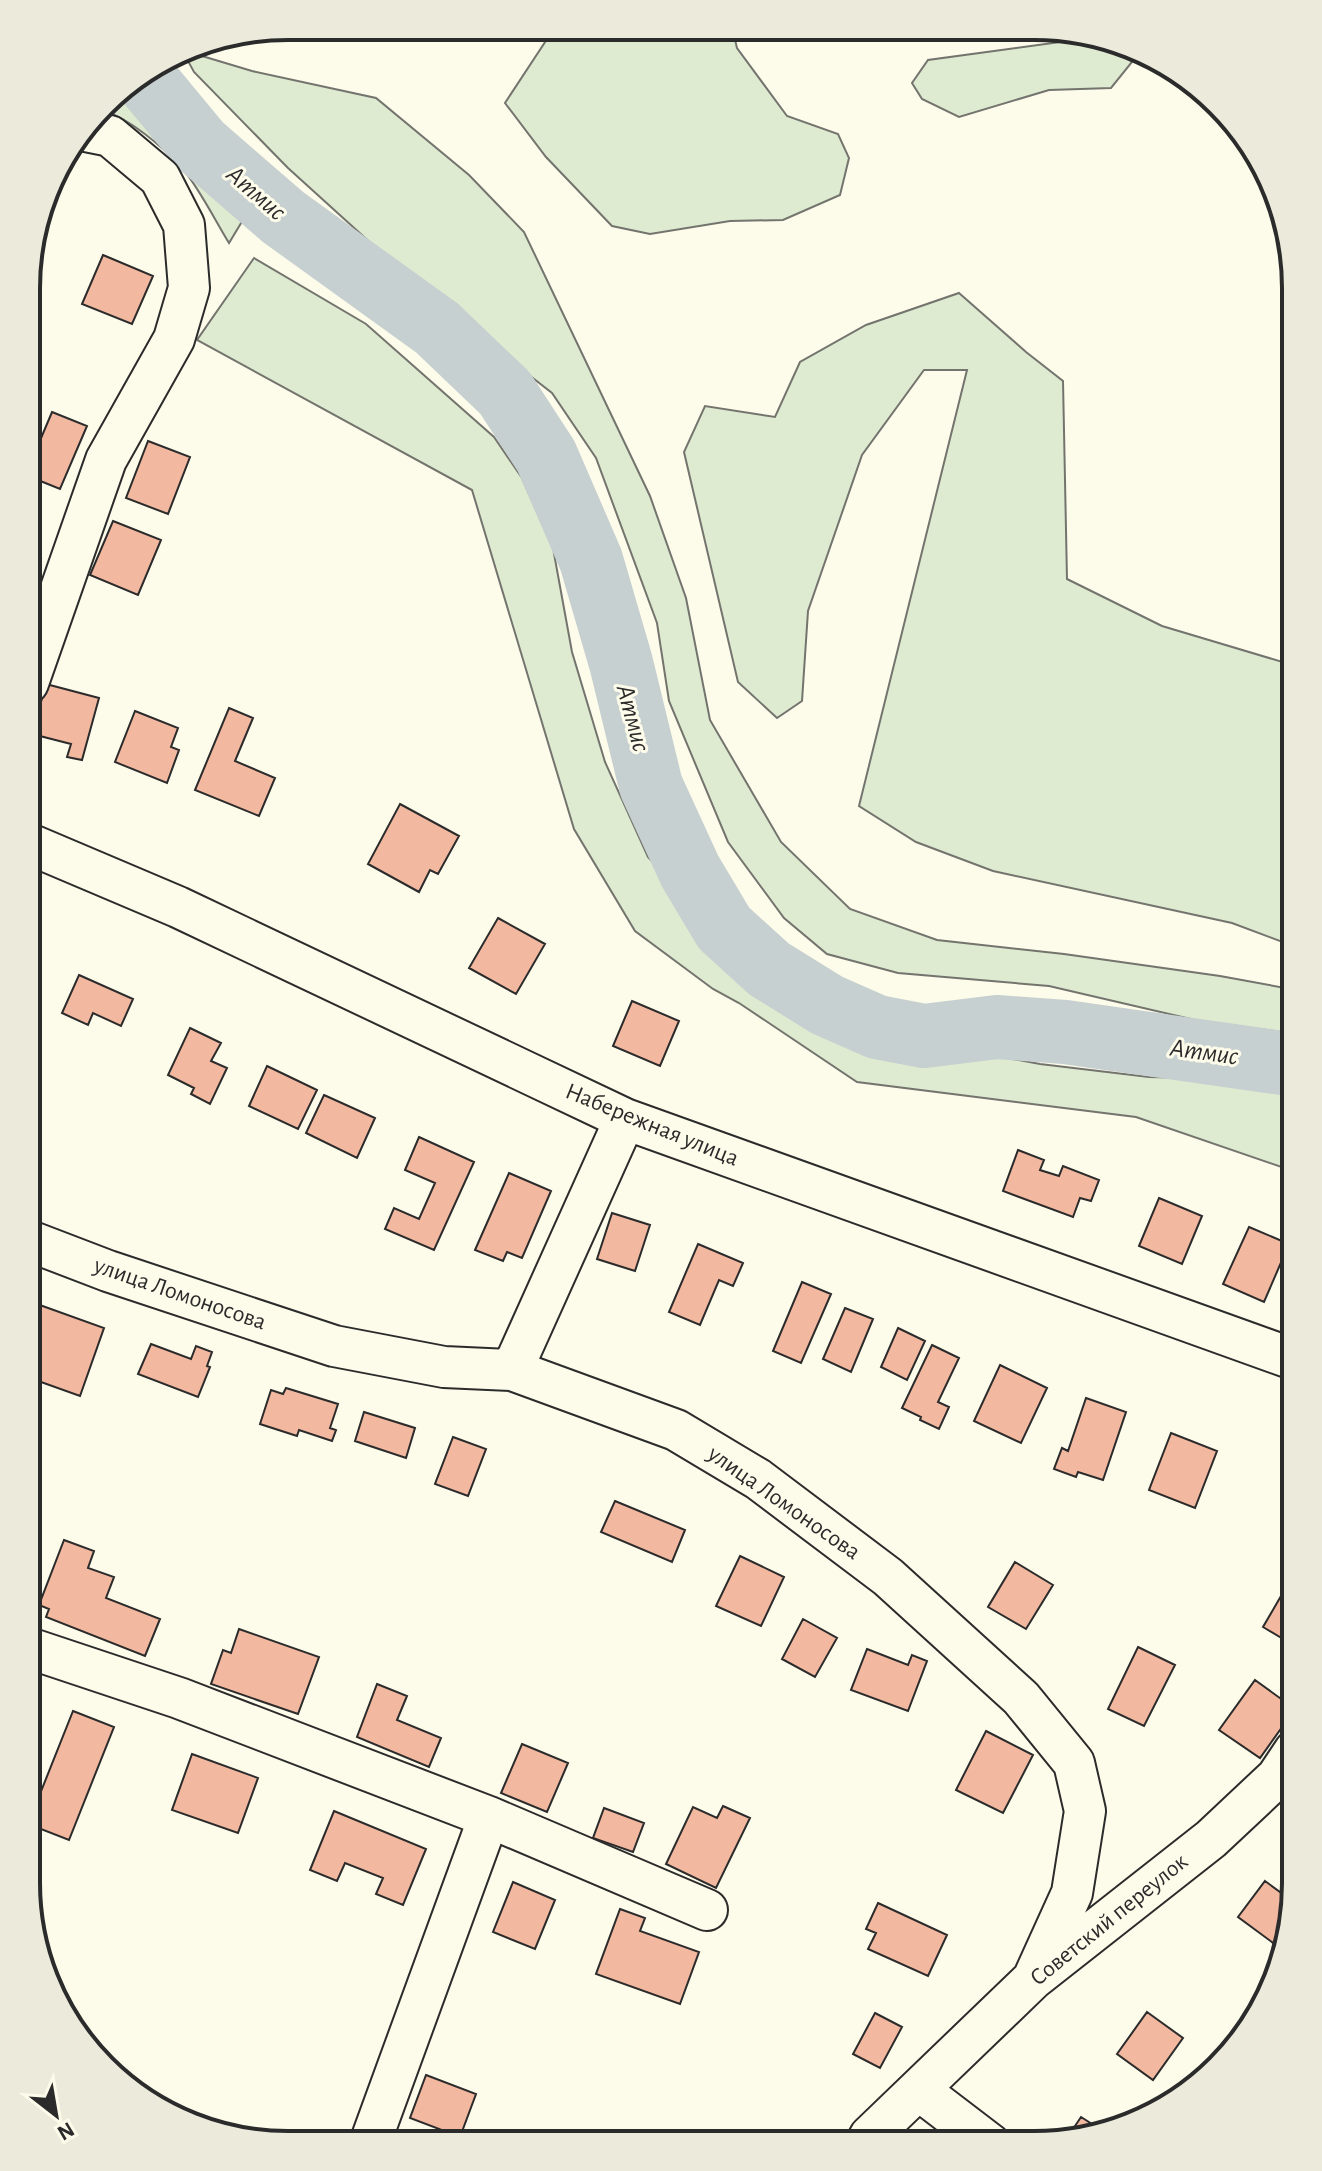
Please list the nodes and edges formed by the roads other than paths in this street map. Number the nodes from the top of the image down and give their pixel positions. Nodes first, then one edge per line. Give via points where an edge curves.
1 (96, 133) edge
2 (40, 649) edge
3 (40, 849) edge
4 (625, 1119) junction
5 (40, 1245) edge
6 (1281, 1355) edge
7 (512, 1370) junction
8 (40, 1652) edge
9 (1281, 1771) edge
10 (489, 1817) junction
11 (707, 1910) dead end
12 (1033, 1979) junction
13 (919, 2090) junction
14 (374, 2131) edge
15 (875, 2131) edge
16 (973, 2131) edge

1 - 2 street via 110,136 160,178 184,225 189,288 174,339 106,460
3 - 4 street, Набережная улица via 178,907
4 - 6 street, Набережная улица
4 - 7 street
5 - 7 street, улица Ломоносова via 334,1346 444,1367
7 - 12 street, улица Ломоносова via 676,1430 758,1479 888,1577 1021,1698 1074,1763 1085,1811 1072,1893
8 - 10 street via 179,1698
9 - 12 street, Советский переулок via 1211,1839
10 - 11 street
10 - 14 street
12 - 13 street, Советский переулок
13 - 15 street, Советский переулок
13 - 16 street

